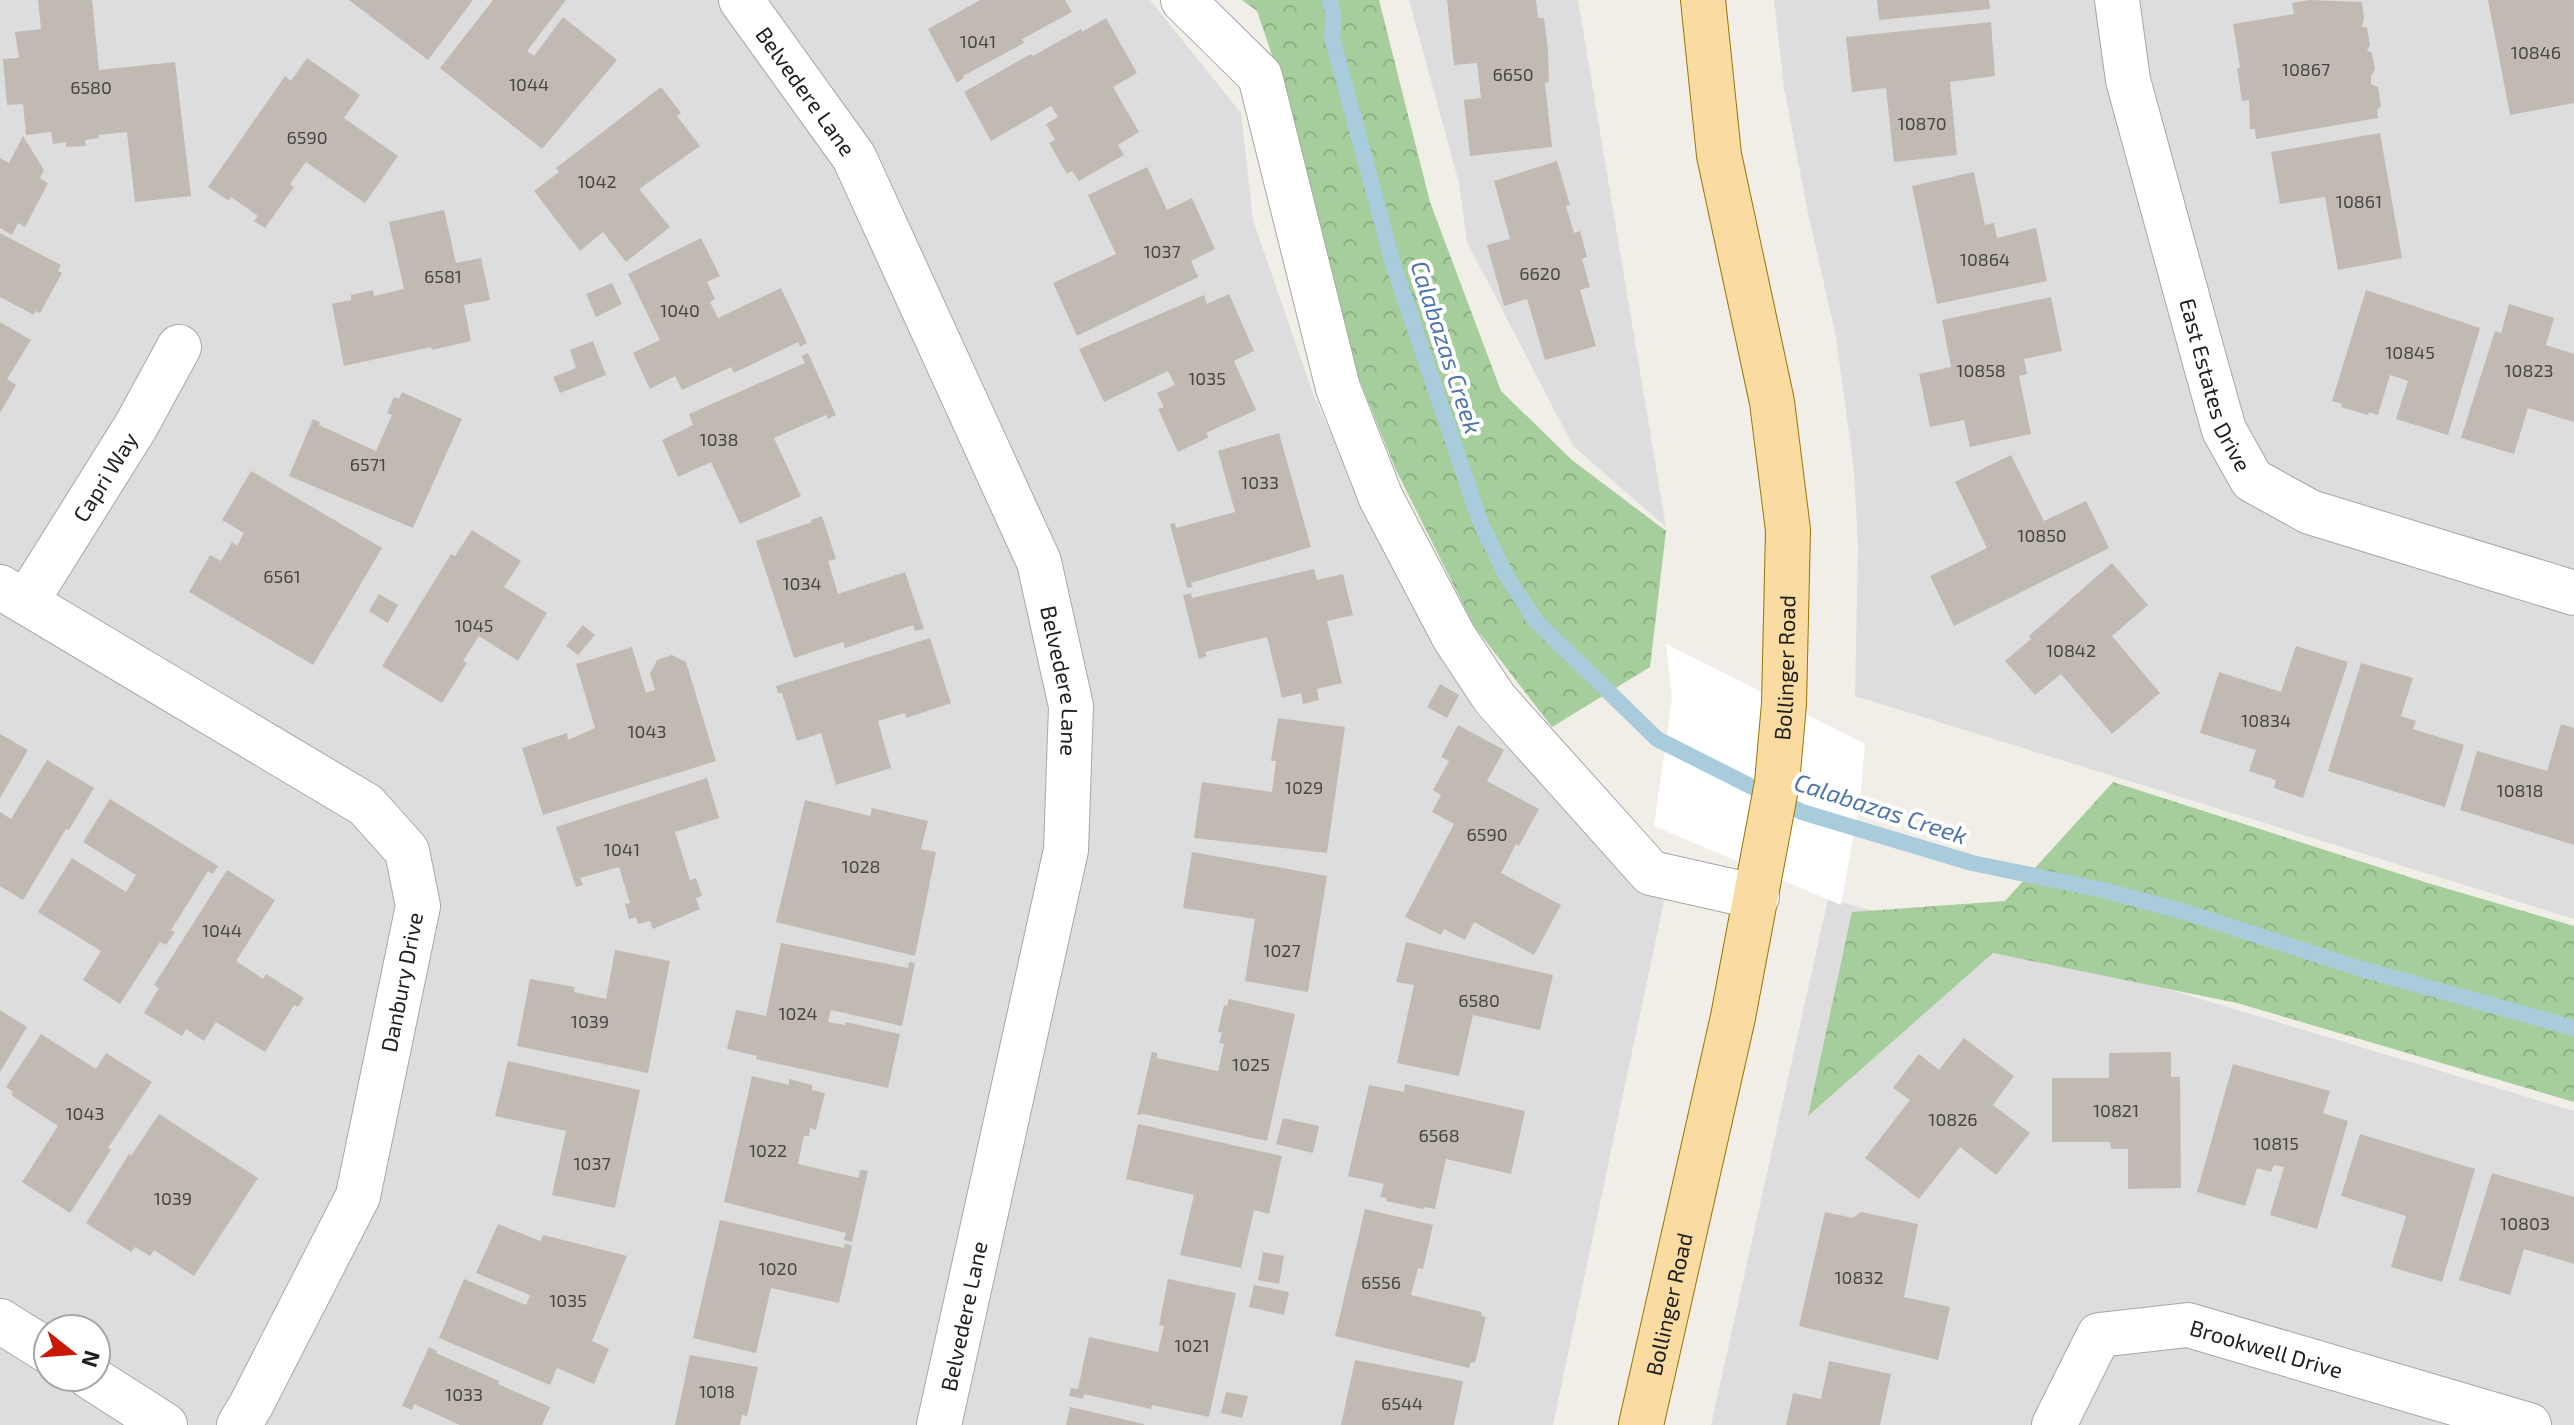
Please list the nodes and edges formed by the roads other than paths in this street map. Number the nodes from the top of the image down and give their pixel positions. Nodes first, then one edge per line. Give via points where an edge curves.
1 (741, 0) edge
2 (1183, 0) edge
3 (1703, 0) edge
4 (2117, 0) edge
5 (179, 347) dead end
6 (2574, 593) edge
7 (13, 594) edge
8 (1759, 884) junction
9 (0, 1321) edge
10 (32, 1341) edge
11 (112, 1391) edge
12 (165, 1425) edge
13 (239, 1425) edge
14 (939, 1425) edge
15 (1641, 1425) edge
16 (2054, 1425) edge
17 (2529, 1425) edge

1 - 14 street, Belvedere Lane via 854,157 1039,562 1071,706 1066,850
2 - 8 street via 1260,76 1338,388 1381,498 1462,650 1495,699 1651,873
3 - 8 main road, Bollinger Road via 1719,155 1772,402 1788,530 1784,704
4 - 6 street, East Estates Drive via 2128,80 2224,430 2252,480 2310,512
5 - 7 street, Capri Way via 136,426
7 - 13 street, Danbury Drive via 366,805 407,851 418,906 358,1196
8 - 15 main road, Bollinger Road
9 - 10 street
11 - 12 street
16 - 17 street, Brookwell Drive via 2099,1335 2188,1325

